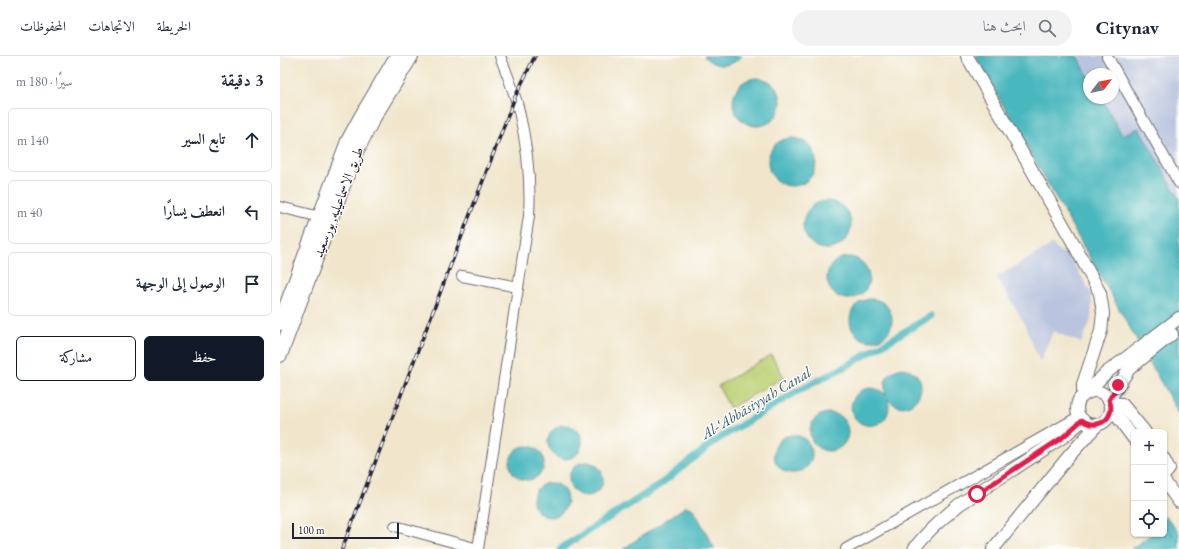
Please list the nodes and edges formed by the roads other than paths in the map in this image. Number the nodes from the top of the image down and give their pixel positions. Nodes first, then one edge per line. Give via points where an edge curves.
1 (397, 56) edge
2 (411, 56) edge
3 (500, 56) edge
4 (967, 56) edge
5 (1107, 56) edge
6 (1179, 183) edge
7 (280, 207) edge
8 (320, 217) junction
9 (462, 276) dead end
10 (302, 282) junction
11 (518, 287) junction
12 (286, 318) edge
13 (1179, 318) edge
14 (1179, 328) edge
15 (280, 356) edge
16 (1128, 363) junction
17 (1085, 394) junction
18 (1110, 404) junction
19 (1081, 418) junction
20 (1097, 425) junction
21 (1143, 429) edge
22 (1131, 435) edge
23 (1167, 485) edge
24 (1179, 502) edge
25 (395, 526) dead end
26 (478, 549) edge
27 (846, 549) edge
28 (914, 549) edge
29 (993, 549) edge

1 - 8 highway, طريق الاسماعيليه, بورسعيد via 354,129
2 - 10 highway, طريق الاسماعيليه, بورسعيد via 360,144
3 - 11 street via 519,110 529,176 529,216
4 - 17 main road via 1100,293 1103,312 1101,331 1083,384
5 - 6 street
7 - 8 street
8 - 10 highway, طريق الاسماعيليه, بورسعيد
9 - 11 street
10 - 12 highway, طريق الاسماعيليه, بورسعيد
11 - 26 street
12 - 15 highway, طريق الاسماعيليه, بورسعيد
13 - 16 main road
14 - 16 main road
16 - 17 main road via 1100,378
16 - 18 main road
17 - 18 main road via 1100,392
17 - 19 main road via 1078,404
18 - 20 main road via 1107,419
18 - 21 main road via 1122,404
18 - 22 main road
19 - 20 main road via 1089,424
19 - 27 street
19 - 28 main road via 1063,437 947,515
20 - 29 main road
23 - 24 main road
25 - 26 street

